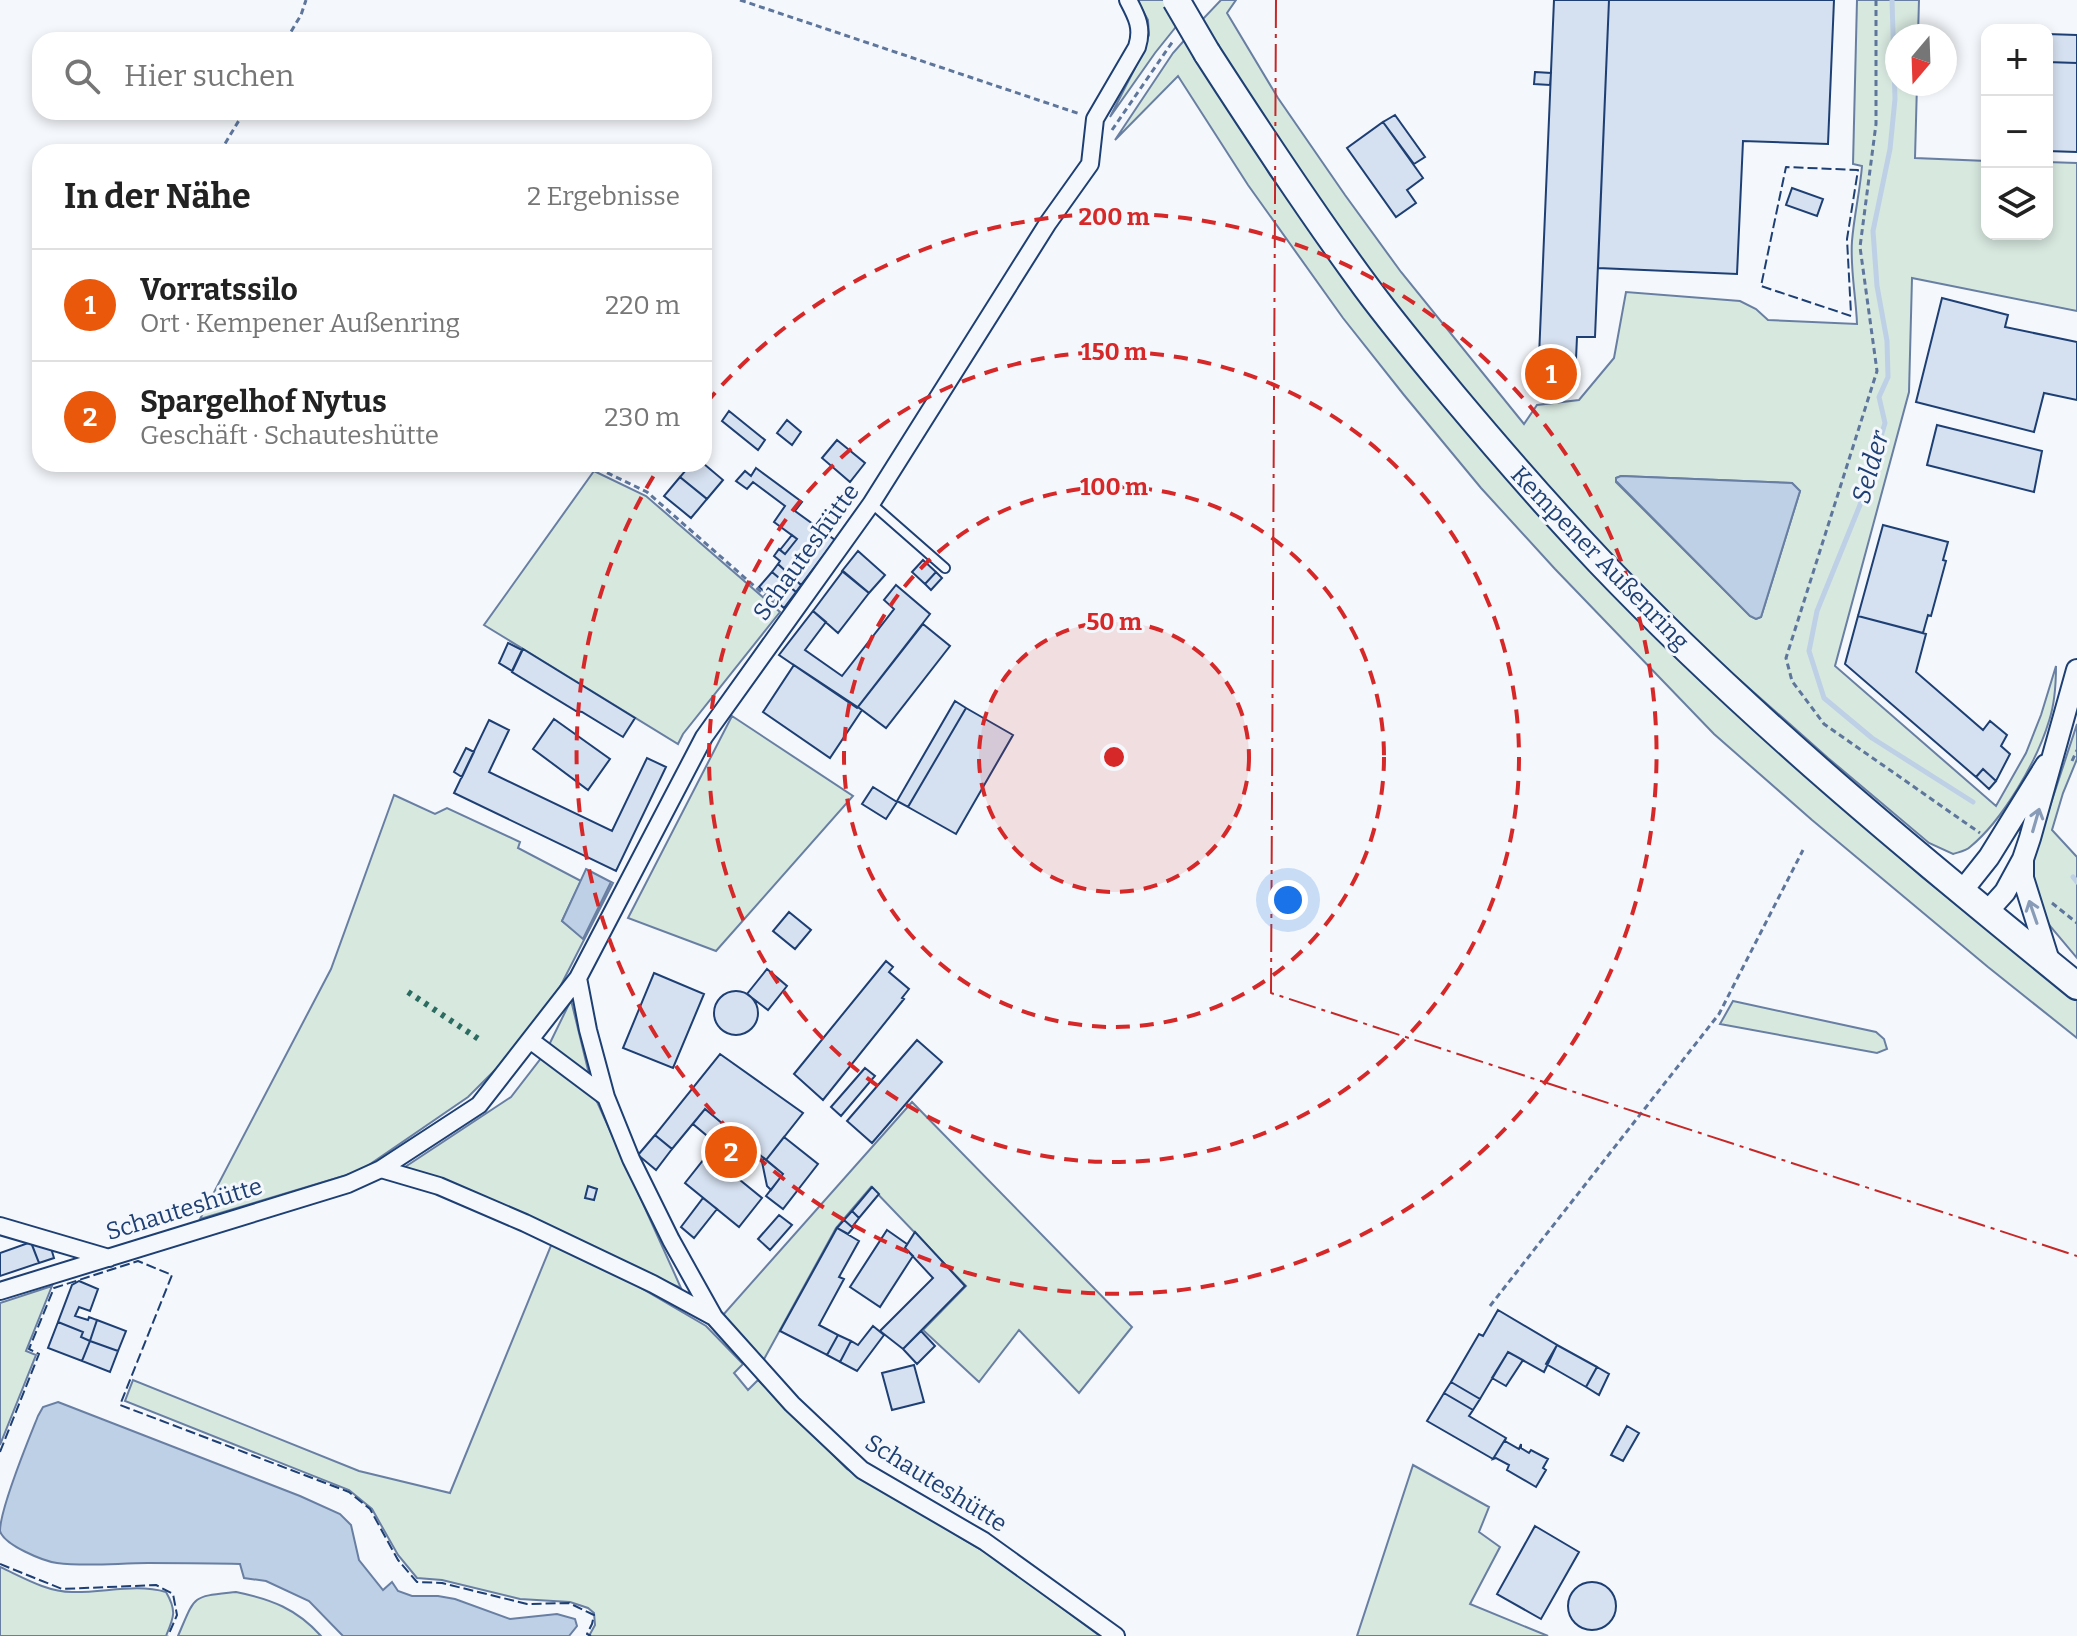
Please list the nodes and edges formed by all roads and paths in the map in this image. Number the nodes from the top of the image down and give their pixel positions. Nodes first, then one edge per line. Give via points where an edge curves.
1 (306, 0) edge
2 (740, 0) edge
3 (1128, 0) edge
4 (1176, 0) edge
5 (1876, 0) edge
6 (291, 32) edge
7 (1178, 35) dead end
8 (1095, 119) junction
9 (239, 120) edge
10 (225, 144) edge
11 (1090, 164) junction
12 (606, 472) edge
13 (871, 504) junction
14 (945, 568) dead end
15 (789, 616) junction
16 (2077, 670) edge
17 (2053, 755) junction
18 (1980, 833) dead end
19 (1803, 850) dead end
20 (2023, 859) junction
21 (1962, 891) junction
22 (2049, 900) dead end
23 (1987, 912) junction
24 (2077, 923) edge
25 (2050, 964) junction
26 (578, 978) junction
27 (2077, 986) edge
28 (530, 1040) junction
29 (606, 1097) junction
30 (381, 1169) junction
31 (0, 1226) edge
32 (109, 1258) junction
33 (0, 1291) edge
34 (1490, 1306) dead end
35 (714, 1317) junction
36 (1116, 1636) edge

1 - 6 path
2 - 8 path
3 - 8 street via 1140,22 1140,37
4 - 21 main road, Kempener Außenring, bridge via 1278,163 1366,287 1537,494 1727,688
5 - 18 path via 1876,124 1860,247 1877,371 1786,658 1792,681 1824,724
7 - 11 path
8 - 11 street
9 - 10 path
11 - 13 street, Schauteshütte
12 - 15 path via 647,492
13 - 14 lane
13 - 15 street, Schauteshütte
15 - 26 street, Schauteshütte via 704,737
16 - 17 street
20 -> 17 street
17 - 21 street
19 - 34 path via 1719,1014
20 - 23 street
25 -> 20 street via 2023,878
21 - 23 main road, Kempener Außenring
22 - 24 path
23 - 25 main road, Kempener Außenring
25 - 27 main road, Kempener Außenring
26 - 28 street, Schauteshütte
26 - 29 street, Schauteshütte
28 - 29 street
28 - 30 street, Schauteshütte via 479,1105
29 - 35 street, Schauteshütte via 631,1159
30 - 32 street, Schauteshütte
30 - 35 street, Schauteshütte via 439,1186 525,1223
31 - 32 street
32 - 33 street, Schauteshütte
35 - 36 street, Schauteshütte via 792,1404 862,1470 984,1541

